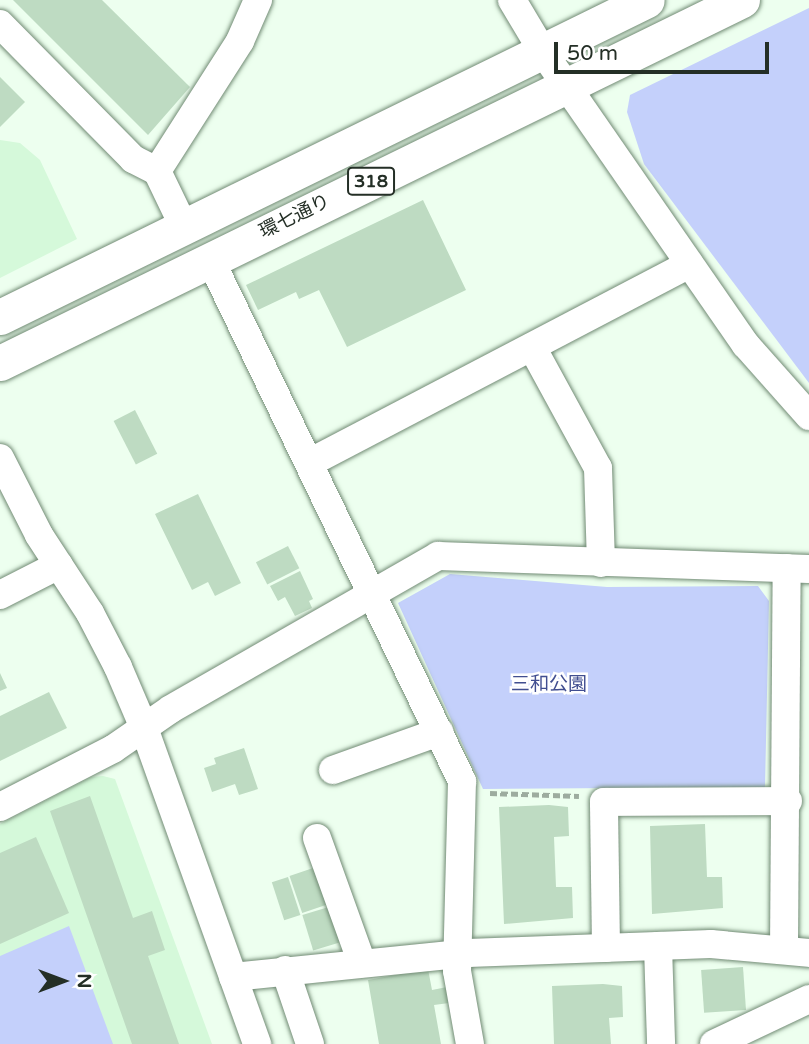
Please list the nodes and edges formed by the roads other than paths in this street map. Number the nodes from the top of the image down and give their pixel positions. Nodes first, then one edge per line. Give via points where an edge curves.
1 (258, 0) edge
2 (512, 0) edge
3 (647, 0) edge
4 (742, 0) edge
5 (0, 24) edge
6 (542, 52) junction
7 (566, 86) junction
8 (157, 171) junction
9 (184, 227) junction
10 (210, 259) junction
11 (689, 264) junction
12 (0, 317) edge
13 (532, 347) junction
14 (0, 363) edge
15 (809, 416) edge
16 (0, 458) edge
17 (310, 462) junction
18 (601, 563) junction
19 (59, 565) junction
20 (798, 568) edge
21 (374, 593) junction
22 (0, 595) edge
23 (144, 728) junction
24 (439, 732) junction
25 (333, 770) dead end
26 (0, 807) edge
27 (795, 819) edge
28 (317, 838) dead end
29 (658, 946) junction
30 (606, 948) junction
31 (797, 951) edge
32 (458, 954) junction
33 (362, 963) junction
34 (285, 970) junction
35 (233, 977) junction
36 (809, 999) edge
37 (257, 1044) edge
38 (310, 1044) edge
39 (470, 1044) edge
40 (661, 1044) edge
41 (714, 1044) edge

1 - 8 street via 240,41
2 - 6 street
3 - 6 main road, 環七通り / 318
4 - 7 main road, 環七通り / 318
5 - 8 street via 133,159
6 - 7 street
6 - 9 main road, 環七通り / 318
7 - 10 main road, 環七通り / 318
7 - 11 street
8 - 9 street
9 - 12 main road, 環七通り / 318
10 - 14 main road, 環七通り / 318
10 - 17 street
11 - 13 street
11 - 15 street via 747,345
13 - 17 street
13 - 18 street via 598,468
16 - 19 street
17 - 21 street
18 - 20 street
18 - 21 street via 439,556
19 - 22 street
19 - 23 street via 96,624
20 - 27 street
21 - 23 street
21 - 24 street
23 - 26 street
23 - 35 street
24 - 25 street
24 - 32 street via 464,793
27 - 30 street via 604,802
27 - 31 street
28 - 33 street
29 - 30 street
29 - 31 street via 711,944
29 - 40 street
30 - 32 street
32 - 33 street
32 - 39 street
33 - 34 street
34 - 35 street
34 - 38 street
35 - 37 street
36 - 41 street

